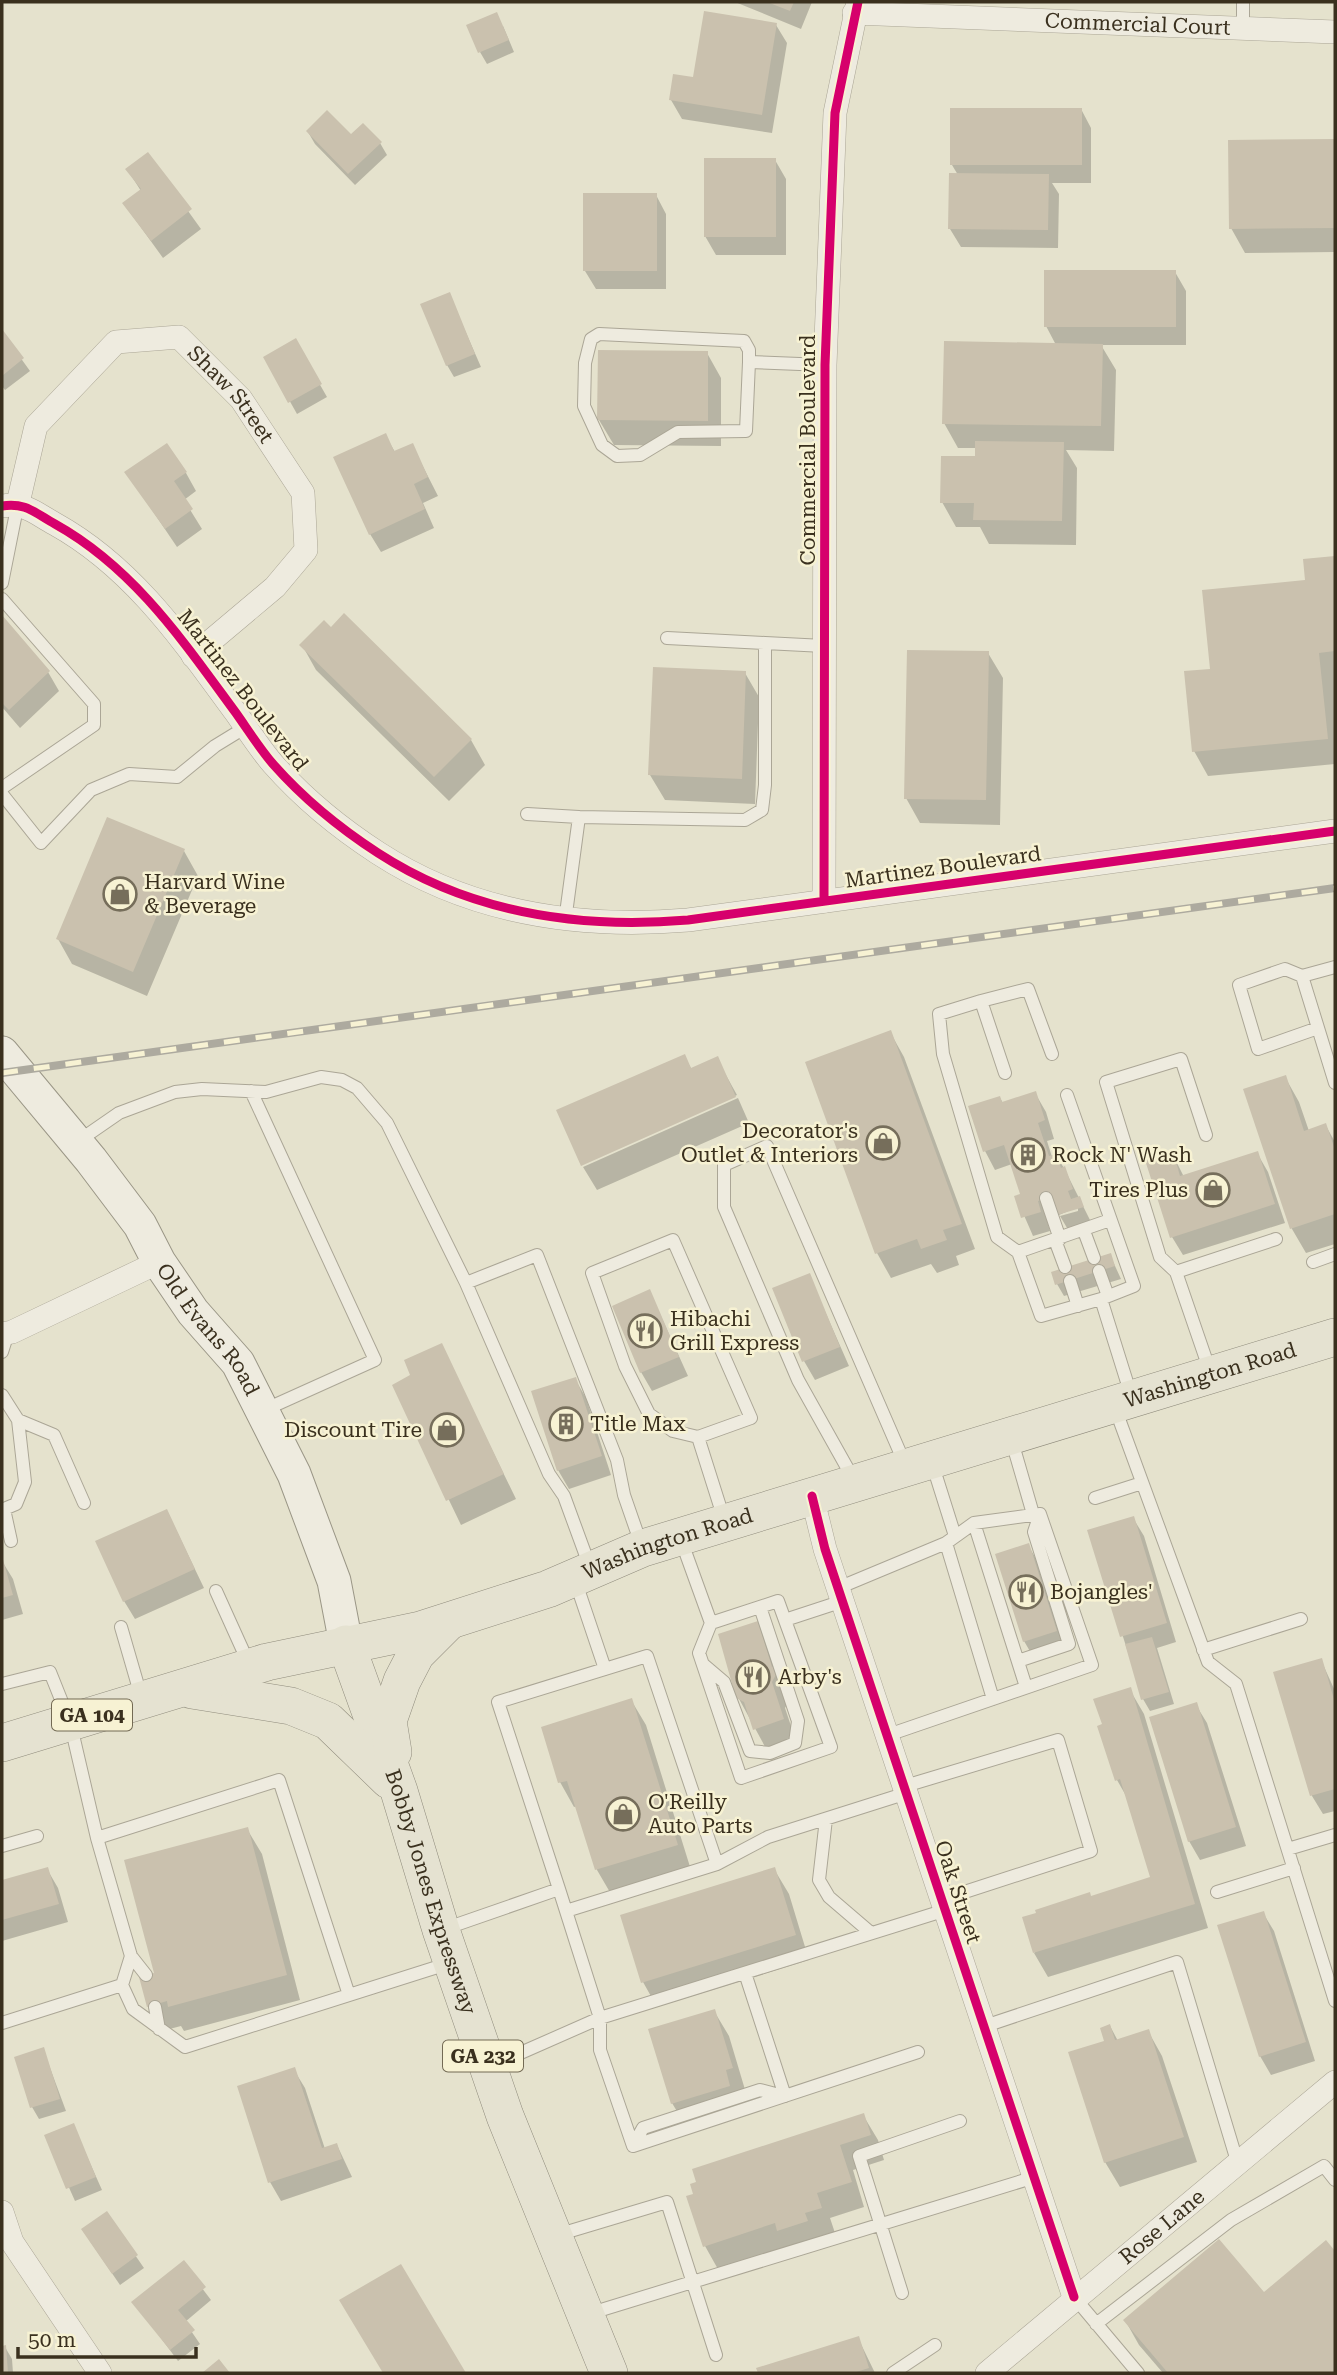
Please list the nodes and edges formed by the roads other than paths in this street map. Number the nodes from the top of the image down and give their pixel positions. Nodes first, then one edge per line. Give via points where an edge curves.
1 (1243, 2) edge
2 (856, 7) edge
3 (1243, 29) junction
4 (1335, 33) edge
5 (749, 362) junction
6 (825, 365) junction
7 (10, 505) edge
8 (2, 583) edge
9 (2, 599) edge
10 (667, 638) dead end
11 (765, 643) junction
12 (824, 646) junction
13 (194, 656) junction
14 (246, 727) junction
15 (2, 788) edge
16 (2, 794) edge
17 (527, 814) dead end
18 (579, 817) junction
19 (1335, 831) edge
20 (824, 901) junction
21 (565, 921) junction
22 (1335, 967) edge
23 (1301, 976) junction
24 (981, 1001) junction
25 (1318, 1028) junction
26 (2, 1053) edge
27 (1052, 1054) dead end
28 (1005, 1073) dead end
29 (1335, 1083) edge
30 (251, 1091) junction
31 (1067, 1095) dead end
32 (1206, 1135) dead end
33 (77, 1142) junction
34 (1046, 1198) dead end
35 (1110, 1220) junction
36 (1084, 1231) junction
37 (1276, 1239) dead end
38 (1058, 1240) junction
39 (1018, 1252) junction
40 (1335, 1254) edge
41 (1094, 1258) dead end
42 (159, 1262) junction
43 (1313, 1262) dead end
44 (1065, 1267) dead end
45 (1099, 1271) dead end
46 (1177, 1272) junction
47 (1070, 1281) dead end
48 (466, 1283) junction
49 (1105, 1298) junction
50 (1078, 1306) junction
51 (1335, 1337) edge
52 (4, 1340) edge
53 (1211, 1375) junction
54 (2, 1395) edge
55 (1123, 1401) junction
56 (264, 1410) junction
57 (18, 1420) junction
58 (1010, 1436) junction
59 (698, 1437) junction
60 (919, 1464) junction
61 (1142, 1483) junction
62 (857, 1484) junction
63 (812, 1496) junction
64 (1095, 1498) dead end
65 (84, 1503) dead end
66 (1037, 1514) junction
67 (726, 1523) junction
68 (974, 1523) junction
69 (680, 1537) junction
70 (951, 1540) junction
71 (11, 1541) dead end
72 (643, 1548) junction
73 (583, 1573) junction
74 (216, 1591) dead end
75 (841, 1595) junction
76 (760, 1607) junction
77 (1301, 1619) dead end
78 (785, 1620) junction
79 (449, 1621) junction
80 (711, 1623) junction
81 (121, 1627) dead end
82 (346, 1644) junction
83 (1203, 1650) junction
84 (1018, 1661) junction
85 (703, 1665) junction
86 (251, 1667) junction
87 (605, 1669) junction
88 (2, 1684) edge
89 (182, 1688) junction
90 (1026, 1688) junction
91 (993, 1699) junction
92 (143, 1700) junction
93 (70, 1722) junction
94 (888, 1735) junction
95 (2, 1743) edge
96 (906, 1790) junction
97 (399, 1791) junction
98 (826, 1819) junction
99 (1335, 1835) edge
100 (37, 1836) dead end
101 (97, 1838) junction
102 (2, 1846) edge
103 (1288, 1849) junction
104 (717, 1864) junction
105 (1294, 1868) junction
106 (559, 1889) junction
107 (1216, 1892) dead end
108 (944, 1904) junction
109 (566, 1911) junction
110 (871, 1933) junction
111 (447, 1946) junction
112 (131, 1956) junction
113 (745, 1973) junction
114 (146, 1975) dead end
115 (122, 1985) junction
116 (348, 1992) junction
117 (1335, 2001) edge
118 (155, 2007) dead end
119 (600, 2018) junction
120 (2, 2023) edge
121 (985, 2026) junction
122 (159, 2029) junction
123 (918, 2052) dead end
124 (488, 2067) junction
125 (1335, 2082) edge
126 (785, 2096) junction
127 (960, 2121) dead end
128 (1237, 2161) junction
129 (1035, 2177) junction
130 (1335, 2180) edge
131 (2, 2212) edge
132 (879, 2225) junction
133 (553, 2236) junction
134 (691, 2282) junction
135 (902, 2293) dead end
136 (1074, 2297) junction
137 (584, 2315) junction
138 (1096, 2324) junction
139 (935, 2346) dead end
140 (716, 2355) dead end
141 (601, 2366) edge
142 (100, 2373) edge
143 (893, 2373) edge
144 (987, 2373) edge
145 (1138, 2373) edge

1 - 3 lane
2 - 3 street, Commercial Court
2 - 6 street, Commercial Boulevard via 835,113
3 - 4 street, Commercial Court
5 - 5 lane via 746,431 678,432 640,455 617,456 602,445 584,406 584,363 591,339 599,334 744,341
5 - 6 lane
6 - 12 street, Commercial Boulevard
7 - 8 lane
7 - 13 street, Martinez Boulevard via 62,528 115,565 146,594
7 - 13 street, Shaw Street via 36,426 116,342 179,337 242,400 303,493 306,550 275,587
9 - 15 lane via 94,704 94,724
10 - 11 lane
11 - 12 lane
11 - 18 lane via 762,810 745,820
12 - 20 street, Commercial Boulevard
13 - 14 street, Martinez Boulevard
14 - 16 lane via 177,778 129,774 91,790 41,843
14 - 21 street, Martinez Boulevard via 304,795 380,854 480,901
17 - 18 lane
18 - 21 lane
19 - 20 street, Martinez Boulevard
20 - 21 street, Martinez Boulevard via 651,923
22 - 23 lane
23 - 25 lane
23 - 25 lane via 1285,969 1239,985 1258,1049
24 - 27 lane via 1028,989
24 - 28 lane
24 - 39 lane via 939,1014 943,1054 998,1237
25 - 29 lane
26 - 33 street, Old Evans Road
30 - 33 lane via 175,1092 119,1113
30 - 48 lane via 266,1092 321,1077 357,1088 387,1123
30 - 56 lane via 375,1360
31 - 35 lane
32 - 46 lane via 1181,1059 1106,1082 1160,1257
33 - 42 street, Old Evans Road via 140,1225
34 - 38 lane
35 - 36 lane
35 - 49 lane via 1135,1286
36 - 38 lane
36 - 41 lane
37 - 46 lane
38 - 39 lane
38 - 44 lane
39 - 50 lane via 1041,1316
40 - 43 lane
42 - 52 street
42 - 56 street, Old Evans Road via 238,1363
45 - 49 lane
46 - 53 lane
47 - 50 lane
48 - 72 lane via 537,1255 617,1460
48 - 73 lane via 549,1474 564,1496
49 - 50 lane
49 - 55 lane
51 - 53 main road, Washington Road / GA 104
53 - 55 main road, Washington Road / GA 104
54 - 57 lane
55 - 58 main road, Washington Road / GA 104
55 - 61 lane
56 - 82 street, Old Evans Road via 294,1474 334,1581
57 - 65 lane via 54,1435
57 - 71 lane via 25,1482 16,1504 4,1509
58 - 60 main road, Washington Road / GA 104
58 - 66 lane
59 - 59 lane via 751,1418 673,1240 592,1273 625,1366 649,1414 673,1431
59 - 67 lane
60 - 62 main road, Washington Road / GA 104
60 - 62 lane via 767,1146 724,1165 724,1207 798,1380
60 - 70 lane
61 - 64 lane
61 - 83 lane
62 - 63 main road, Washington Road / GA 104
63 - 67 main road, Washington Road / GA 104
63 - 75 street, Oak Street
66 - 68 lane
66 - 84 lane via 1034,1532 1069,1644
66 - 90 lane via 1092,1665
67 - 69 main road, Washington Road / GA 104
68 - 70 lane
68 - 84 lane
69 - 72 main road, Washington Road / GA 104
69 - 80 lane
70 - 75 lane
70 - 91 lane
72 - 73 main road, Washington Road / GA 104
73 - 79 main road, Washington Road / GA 104
73 - 87 lane
74 - 86 lane
75 - 78 lane
75 - 94 street, Oak Street
76 - 78 lane via 778,1601
76 - 80 lane
76 - 85 lane via 798,1721 795,1743 769,1754 750,1751 724,1682
77 - 83 lane
78 - 85 lane via 831,1747 741,1777
79 - 82 main road, Washington Road / GA 104
79 - 97 main road via 416,1654 388,1721
80 - 85 lane via 699,1653
81 - 92 lane
82 - 86 main road, Washington Road / GA 104
82 - 97 main road, Bobby Jones Expressway / GA 232
83 - 103 lane via 1208,1662 1236,1684
84 - 90 lane
86 - 89 main road, Washington Road / GA 104
87 - 104 lane via 647,1656
87 - 106 lane via 498,1702
88 - 93 lane via 50,1672
89 - 92 main road, Washington Road / GA 104
89 - 97 main road via 291,1706 328,1721
90 - 91 lane
91 - 94 lane
92 - 93 main road, Washington Road / GA 104
93 - 95 main road, Washington Road / GA 104
93 - 101 lane
94 - 96 street, Oak Street
96 - 98 lane
96 - 108 street, Oak Street
96 - 108 lane via 1058,1740 1091,1851
97 - 111 main road, Bobby Jones Expressway / GA 232
98 - 104 lane via 768,1837
98 - 110 lane via 819,1880 829,1897
99 - 103 lane
100 - 102 lane
101 - 112 lane
101 - 116 lane via 279,1780
103 - 105 lane
104 - 109 lane
105 - 107 lane
105 - 117 lane
106 - 109 lane
106 - 111 lane
108 - 110 lane
108 - 121 street, Oak Street
109 - 119 lane
110 - 113 lane
111 - 116 lane
111 - 124 main road, Bobby Jones Expressway / GA 232
112 - 114 lane
112 - 115 lane
113 - 119 lane
113 - 126 lane
115 - 120 lane
115 - 122 lane via 133,2009
116 - 122 lane via 185,2047
118 - 122 lane
119 - 124 lane
119 - 126 lane via 600,2050 633,2146
121 - 128 lane via 1177,1962
121 - 129 street, Oak Street
123 - 126 lane
124 - 133 main road, Bobby Jones Expressway / GA 232
125 - 128 street, Rose Lane
127 - 132 lane via 859,2156
128 - 136 street, Rose Lane
129 - 132 lane
129 - 136 street, Oak Street
130 - 138 lane via 1324,2166 1231,2220
131 - 142 street via 12,2242
132 - 134 lane
132 - 135 lane
133 - 134 lane via 667,2202
133 - 137 main road, Bobby Jones Expressway / GA 232
134 - 137 lane
134 - 140 lane
136 - 138 lane
136 - 144 street, Rose Lane
137 - 141 main road, Bobby Jones Expressway / GA 232
138 - 145 lane
139 - 143 lane

